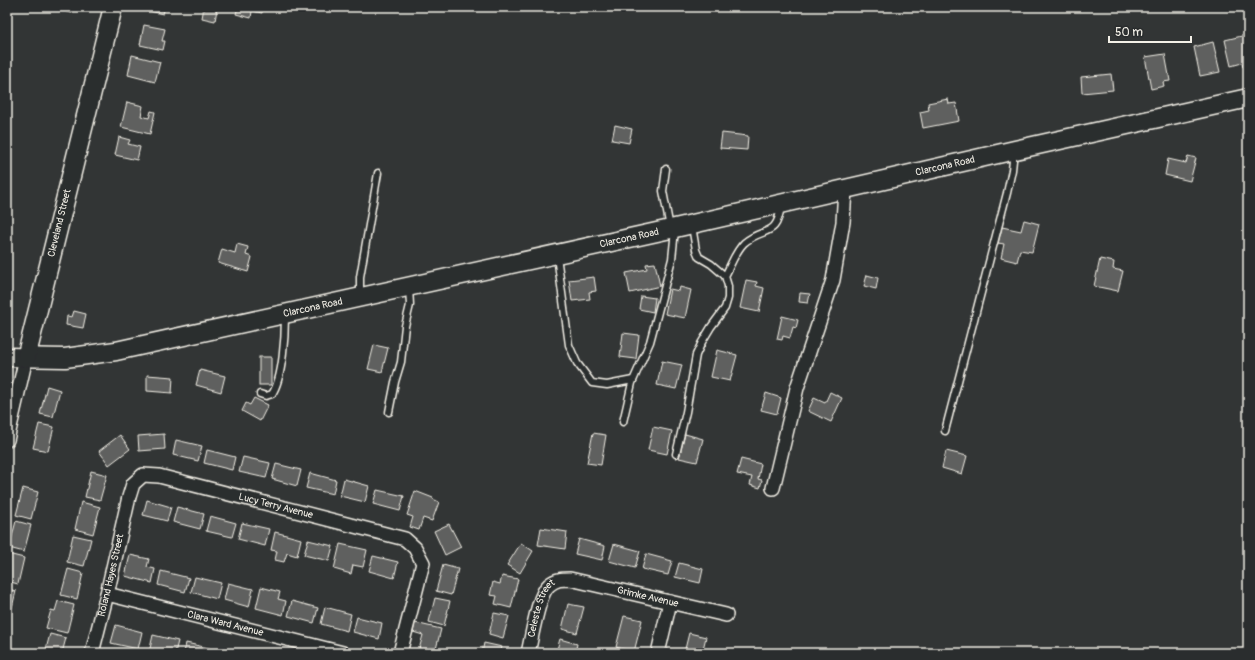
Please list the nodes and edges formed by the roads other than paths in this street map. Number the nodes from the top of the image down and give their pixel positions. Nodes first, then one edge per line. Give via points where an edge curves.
1 (113, 7) edge
2 (1248, 98) edge
3 (1015, 150) junction
4 (666, 169) dead end
5 (378, 173) dead end
6 (845, 189) junction
7 (781, 204) junction
8 (679, 227) junction
9 (557, 254) junction
10 (725, 276) junction
11 (409, 287) junction
12 (360, 298) junction
13 (285, 314) junction
14 (7, 357) edge
15 (26, 358) junction
16 (633, 380) junction
17 (260, 394) dead end
18 (389, 412) dead end
19 (623, 422) dead end
20 (945, 431) dead end
21 (7, 440) edge
22 (676, 454) dead end
23 (773, 488) dead end
24 (129, 497) joint
25 (570, 579) joint
26 (107, 594) junction
27 (670, 602) junction
28 (726, 615) dead end
29 (92, 653) edge
30 (343, 653) edge
31 (400, 653) edge
32 (528, 653) edge
33 (658, 653) edge

1 - 15 main road, Cleveland Street
2 - 3 main road, Clarcona Road
3 - 6 main road, Clarcona Road
3 - 20 lane via 1007,193
4 - 8 lane via 664,191
5 - 12 lane via 360,277
6 - 7 main road, Clarcona Road
6 - 23 street via 843,222 833,280 797,388
7 - 8 main road, Clarcona Road
7 - 10 lane via 776,224 743,244
8 - 9 main road, Clarcona Road
8 - 10 lane via 699,257
8 - 16 lane via 650,342
9 - 11 main road, Clarcona Road
9 - 16 lane via 569,345 577,363 592,383 607,385
10 - 22 lane via 728,298 725,308 696,355
11 - 12 main road, Clarcona Road
11 - 18 lane via 410,305 404,326 401,362
12 - 13 main road, Clarcona Road
13 - 15 main road, Clarcona Road via 116,351 65,358
13 - 17 lane via 282,361 277,384 272,394
14 - 15 main road, Clarcona Road
15 - 21 street, Cleveland Street
16 - 19 lane
24 - 26 street, Roland Hayes Street
24 - 31 street, Lucy Terry Avenue via 134,484 143,475 159,476 405,539 415,548 423,563
25 - 27 street, Grimke Avenue
25 - 32 street, Celeste Street via 558,579 548,585 541,596
26 - 29 street, Roland Hayes Street
26 - 30 street, Clara Ward Avenue
27 - 28 street, Grimke Avenue
27 - 33 street

